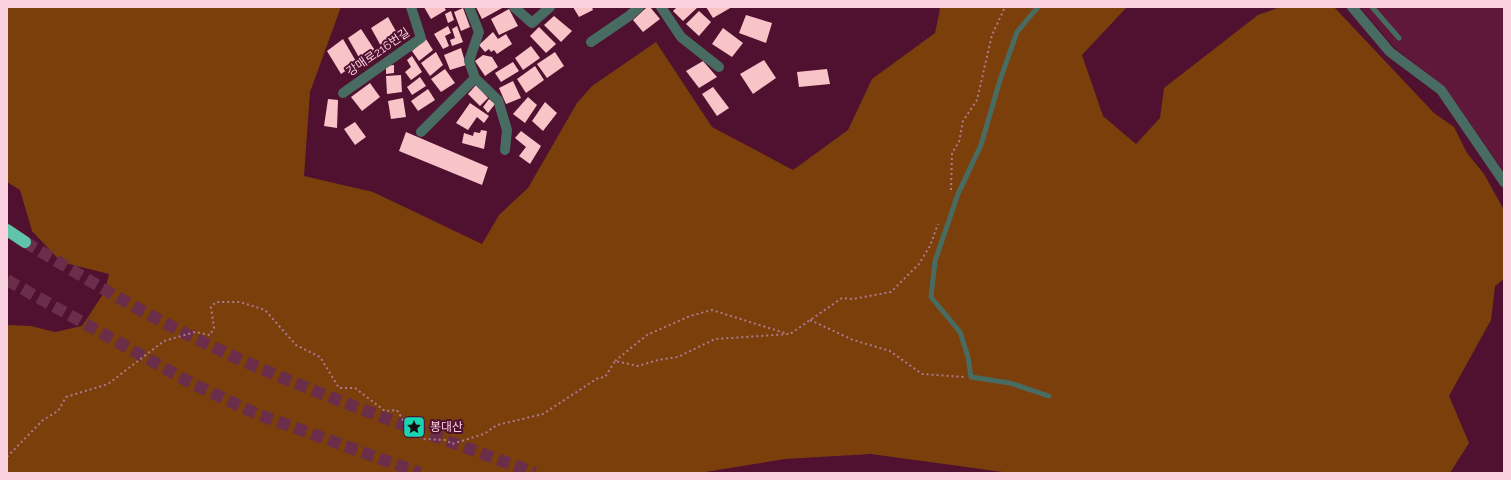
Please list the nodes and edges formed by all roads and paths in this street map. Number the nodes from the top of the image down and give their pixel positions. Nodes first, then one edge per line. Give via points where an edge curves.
1 (411, 7) edge
2 (469, 7) edge
3 (514, 7) edge
4 (550, 7) edge
5 (639, 7) edge
6 (661, 7) edge
7 (1006, 7) edge
8 (1038, 7) edge
9 (1352, 7) edge
10 (1372, 7) edge
11 (1399, 38) dead end
12 (591, 42) dead end
13 (720, 67) dead end
14 (475, 78) junction
15 (343, 93) dead end
16 (421, 132) dead end
17 (505, 150) dead end
18 (1504, 182) edge
19 (951, 193) dead end
20 (940, 220) dead end
21 (7, 230) edge
22 (25, 242) tunnel mouth
23 (810, 320) junction
24 (790, 334) junction
25 (615, 361) junction
26 (971, 377) junction
27 (1049, 396) dead end
28 (7, 457) edge

1 - 15 street, 강매로216번길 via 421,38
2 - 14 street via 479,32 468,61
3 - 4 street via 532,23
5 - 12 street
6 - 13 street via 681,37
7 - 19 path via 992,35 977,100 963,121 959,142 952,153
8 - 26 lane via 1017,32 981,145 958,194 935,261 931,297 960,332
9 - 18 street via 1390,52 1441,90
10 - 11 lane
14 - 16 street
14 - 17 street via 498,100 507,130
20 - 23 path via 930,246 919,264 891,292 853,299 842,298
21 - 22 highway
23 - 24 path
23 - 26 path via 853,340 890,351 922,374
24 - 25 path via 715,339 678,356 638,366
24 - 25 path via 712,310 690,316 647,335
25 - 28 path via 605,377 598,378 543,414 497,425 484,434 452,444 446,440 422,440 397,410 385,411 355,388 339,388 320,357 296,345 265,310 240,302 216,302 211,307 214,328 210,334 195,332 164,341 108,384 66,396 58,412 43,420
26 - 27 lane via 1010,383

